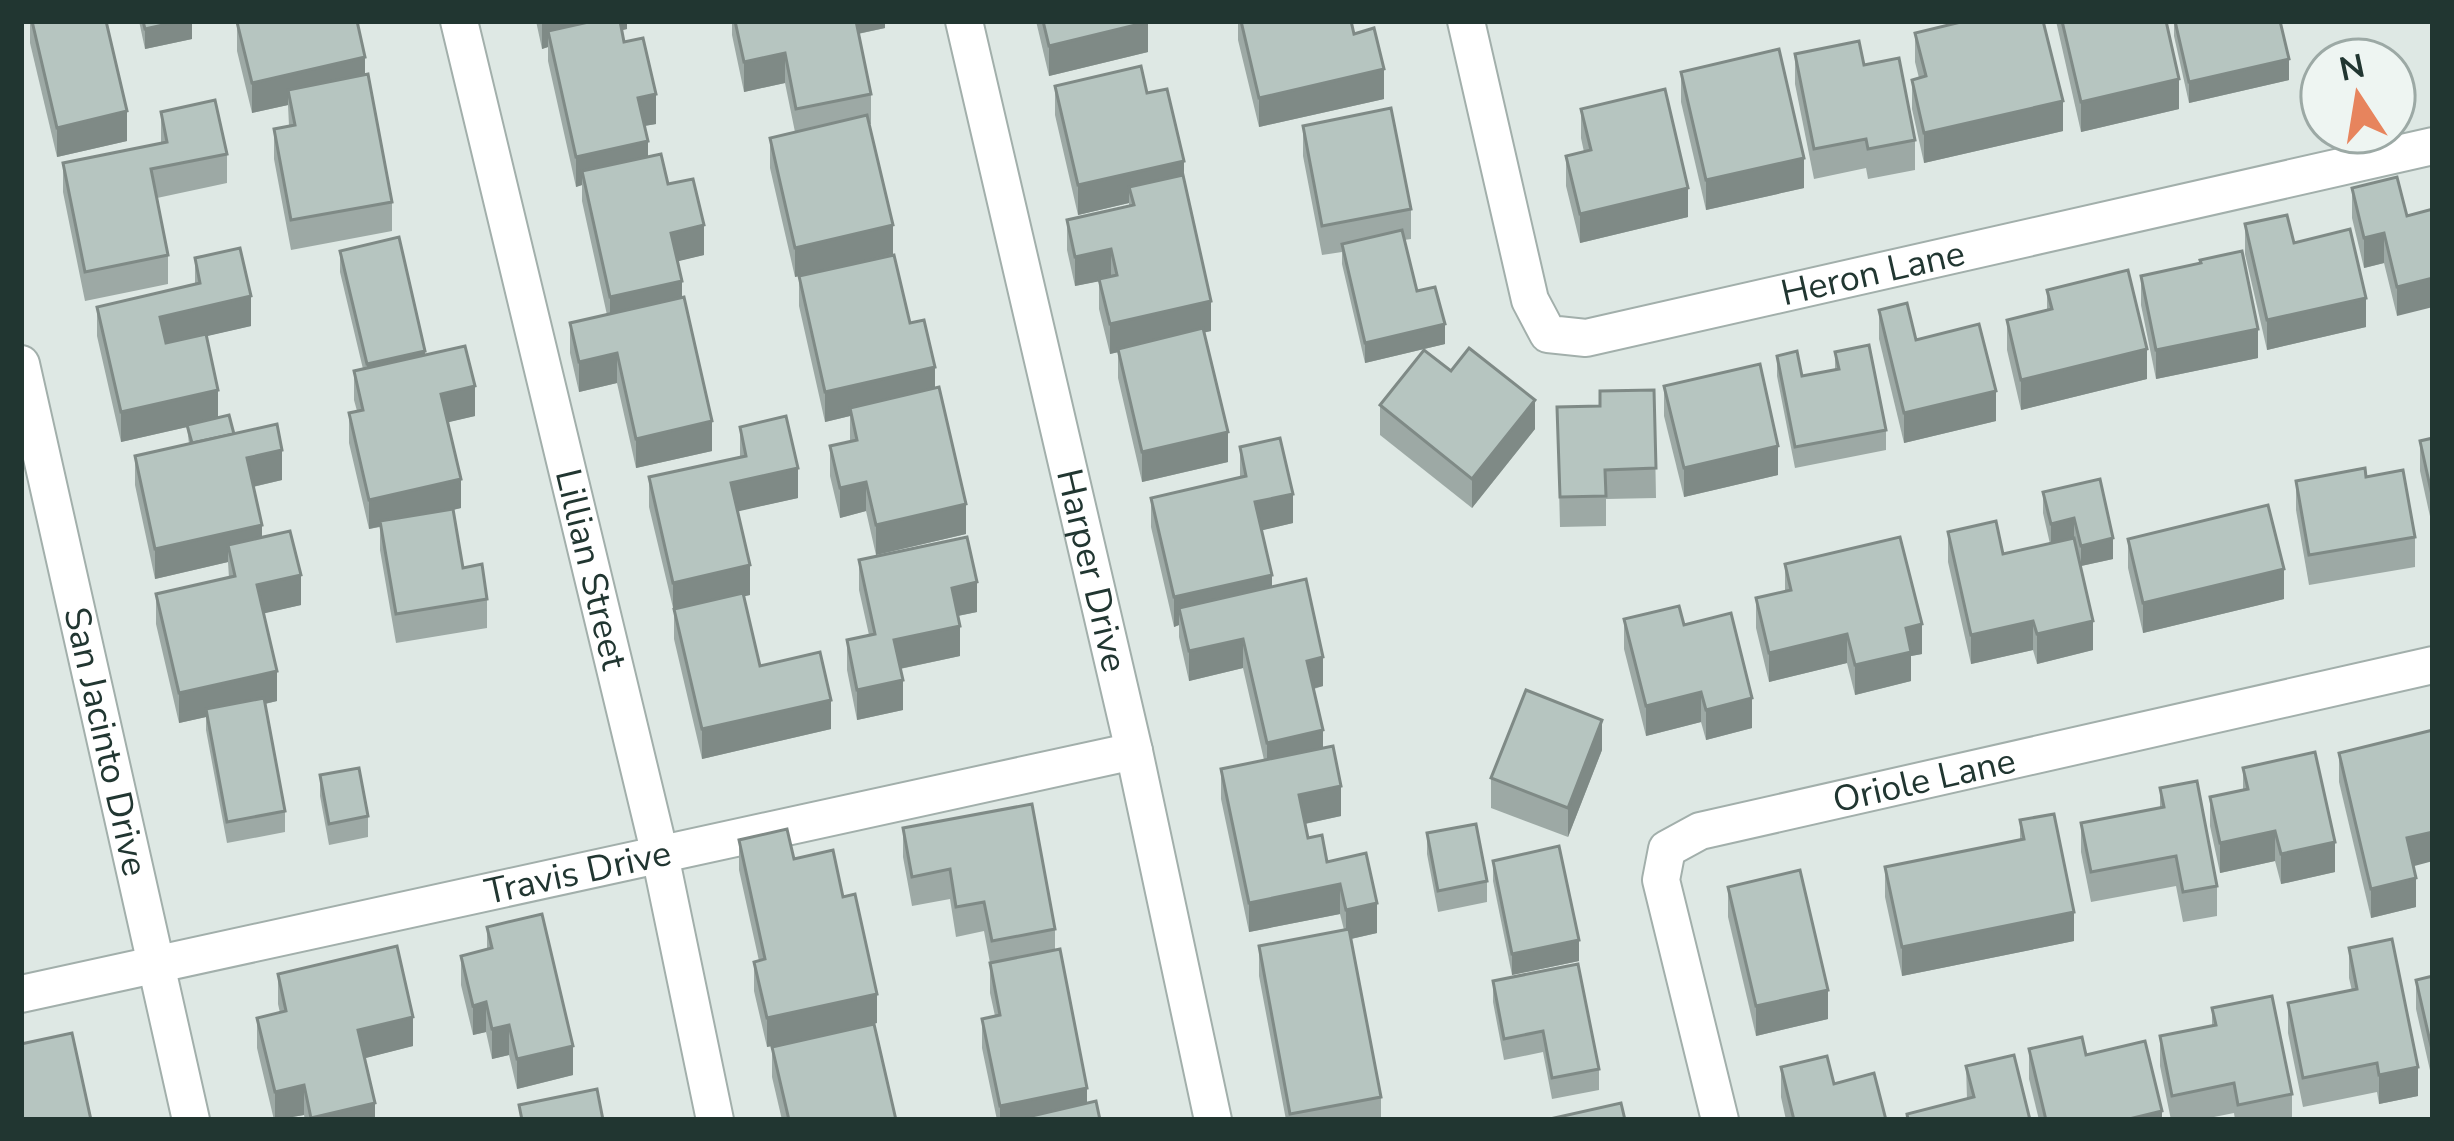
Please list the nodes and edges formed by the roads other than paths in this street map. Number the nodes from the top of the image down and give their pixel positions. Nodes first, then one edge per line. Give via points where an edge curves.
1 (459, 21) edge
2 (964, 21) edge
3 (1466, 21) edge
4 (2433, 146) edge
5 (21, 364) edge
6 (2433, 665) edge
7 (1134, 751) junction
8 (660, 854) junction
9 (157, 964) junction
10 (21, 994) edge
11 (1717, 1107) edge
12 (191, 1120) edge
13 (716, 1120) edge
14 (1213, 1120) edge

1 - 8 street, Lillian Street
2 - 7 street, Harper Drive
3 - 4 street, Heron Lane via 1530,300 1548,334 1586,338
5 - 9 street, San Jacinto Drive
6 - 11 street, Oriole Lane via 1700,831 1667,849 1661,880
7 - 8 street, Travis Drive
7 - 14 street, Harper Drive
8 - 9 street, Travis Drive
8 - 13 street, Lillian Street
9 - 10 street, Travis Drive
9 - 12 street, San Jacinto Drive

